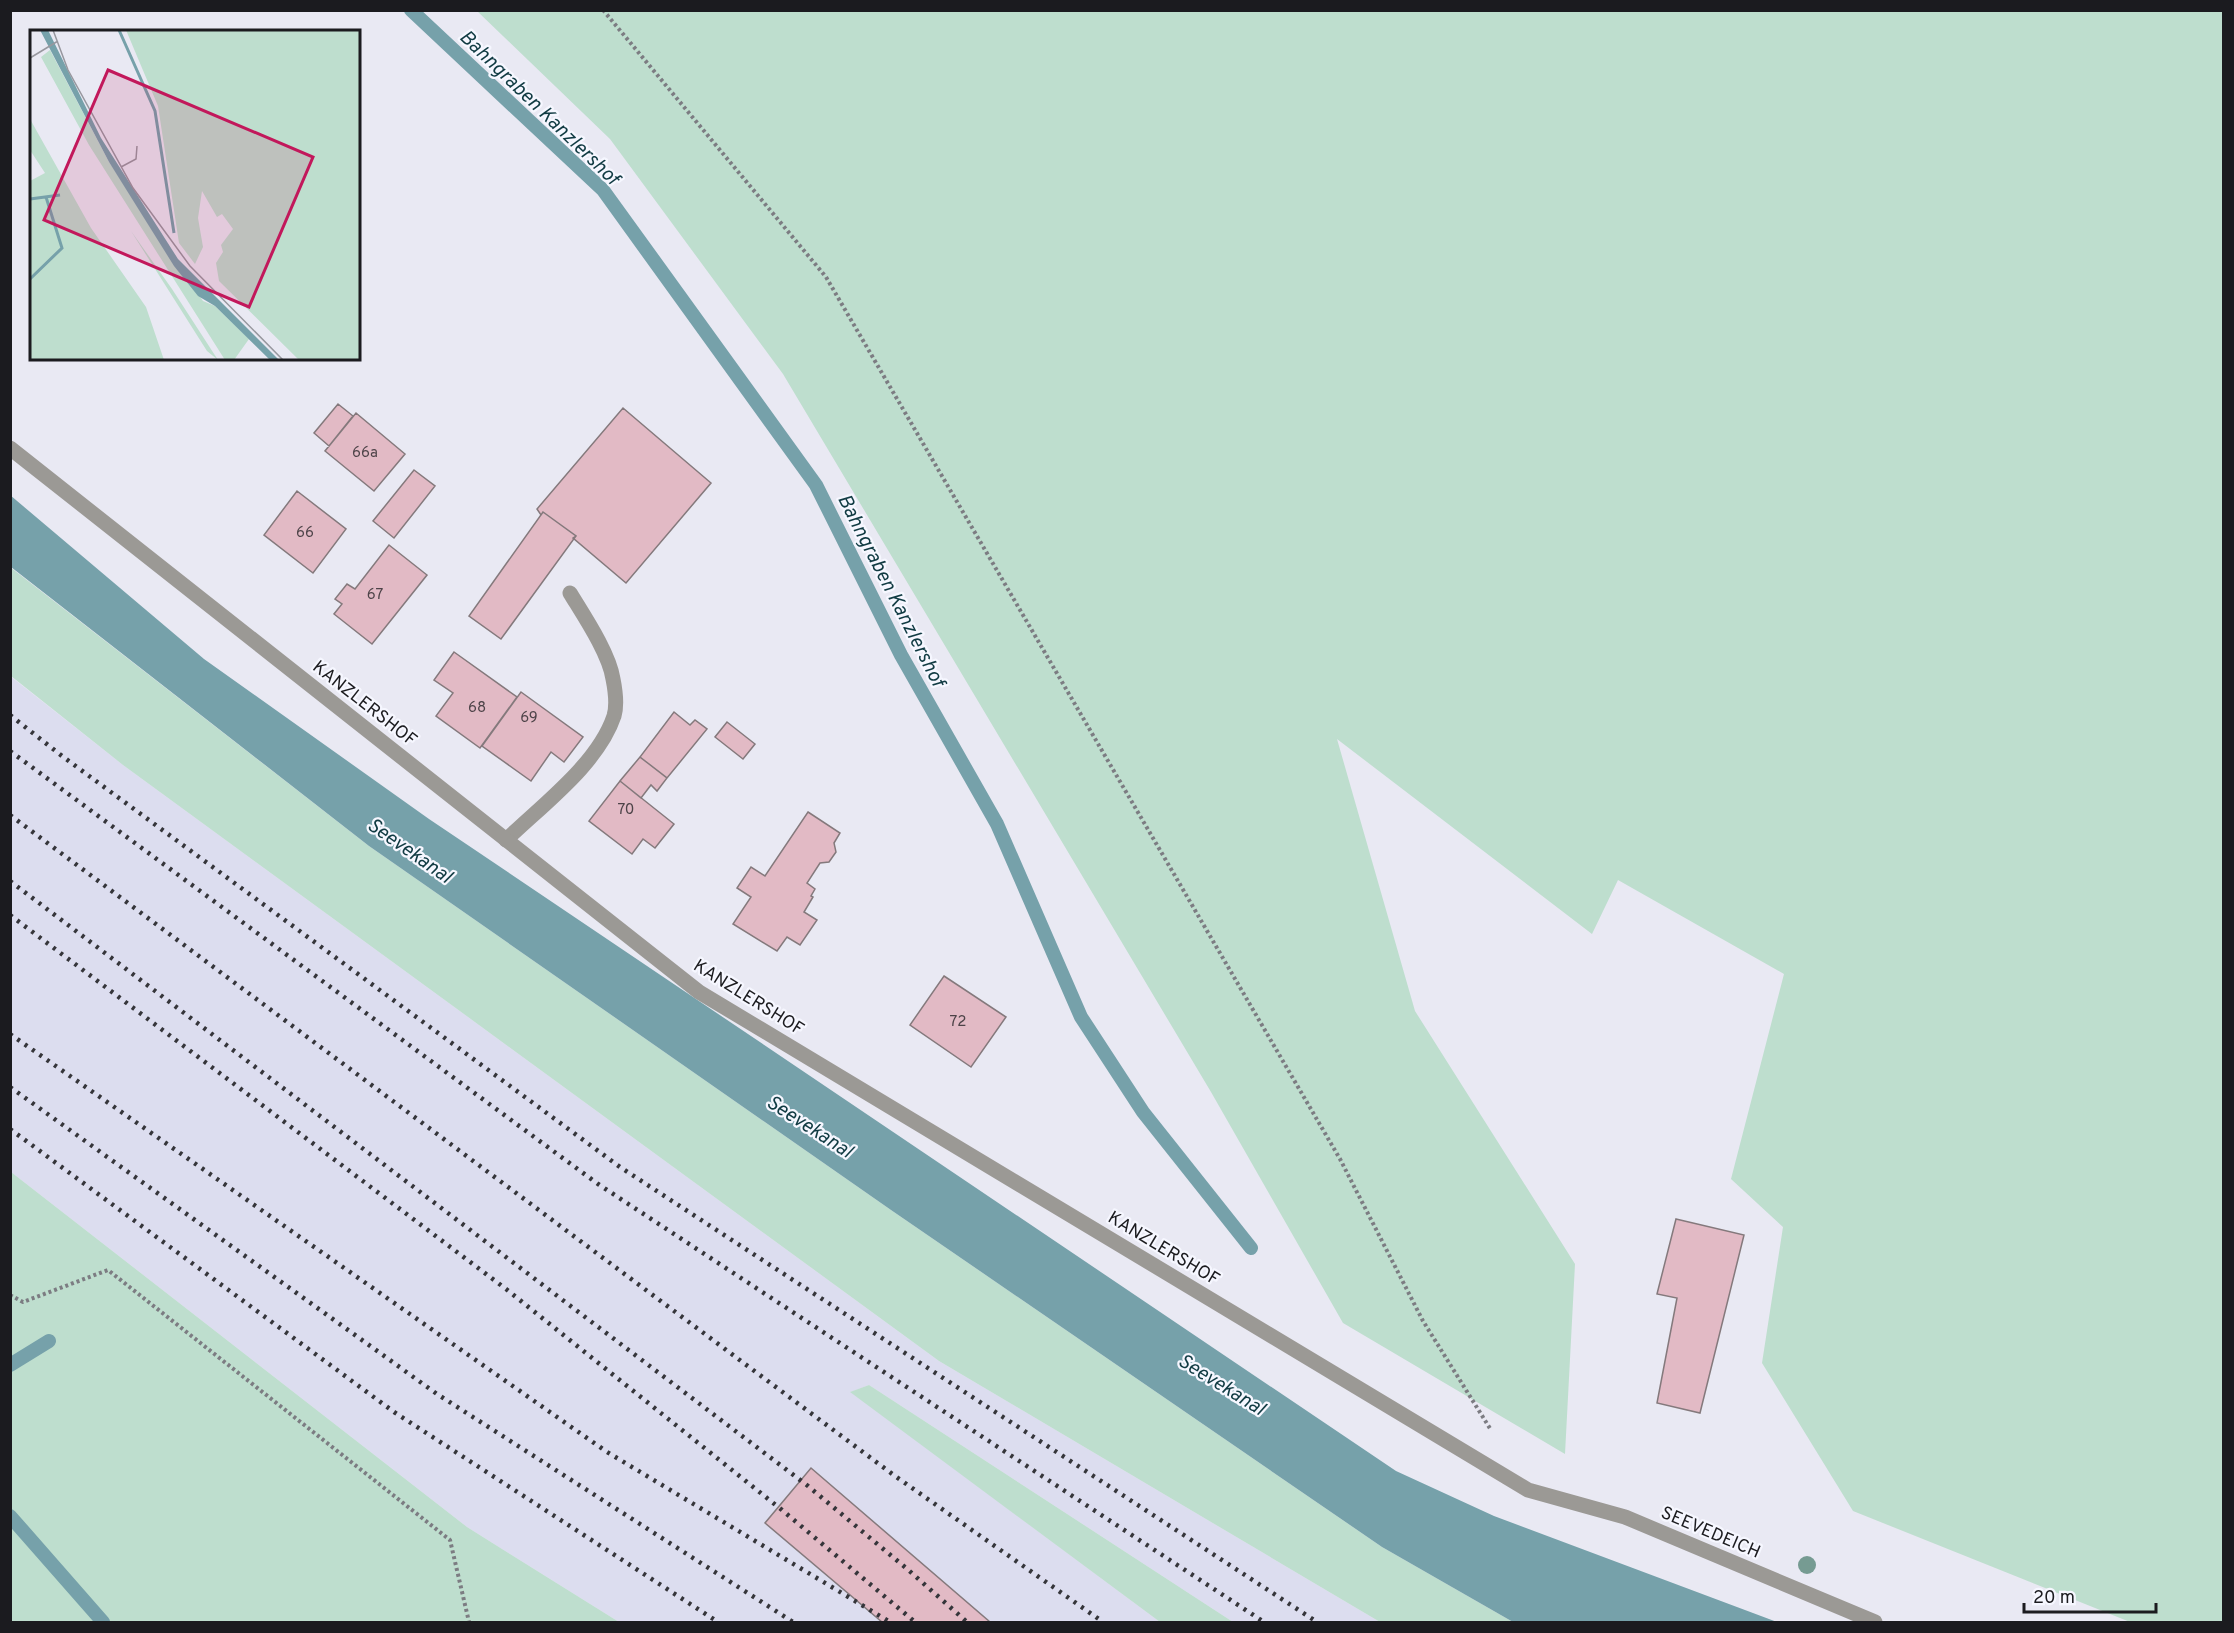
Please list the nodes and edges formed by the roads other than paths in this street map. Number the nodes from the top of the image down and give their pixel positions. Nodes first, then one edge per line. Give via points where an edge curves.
1 (10, 447) edge
2 (570, 593) dead end
3 (506, 840) junction
4 (1528, 1490) joint
5 (1875, 1623) edge

1 - 3 street, KANZLERSHOF
2 - 3 street via 597,636 613,677 615,714 602,744 583,767
3 - 4 street, KANZLERSHOF via 699,992
4 - 5 street, SEEVEDEICH via 1625,1517

